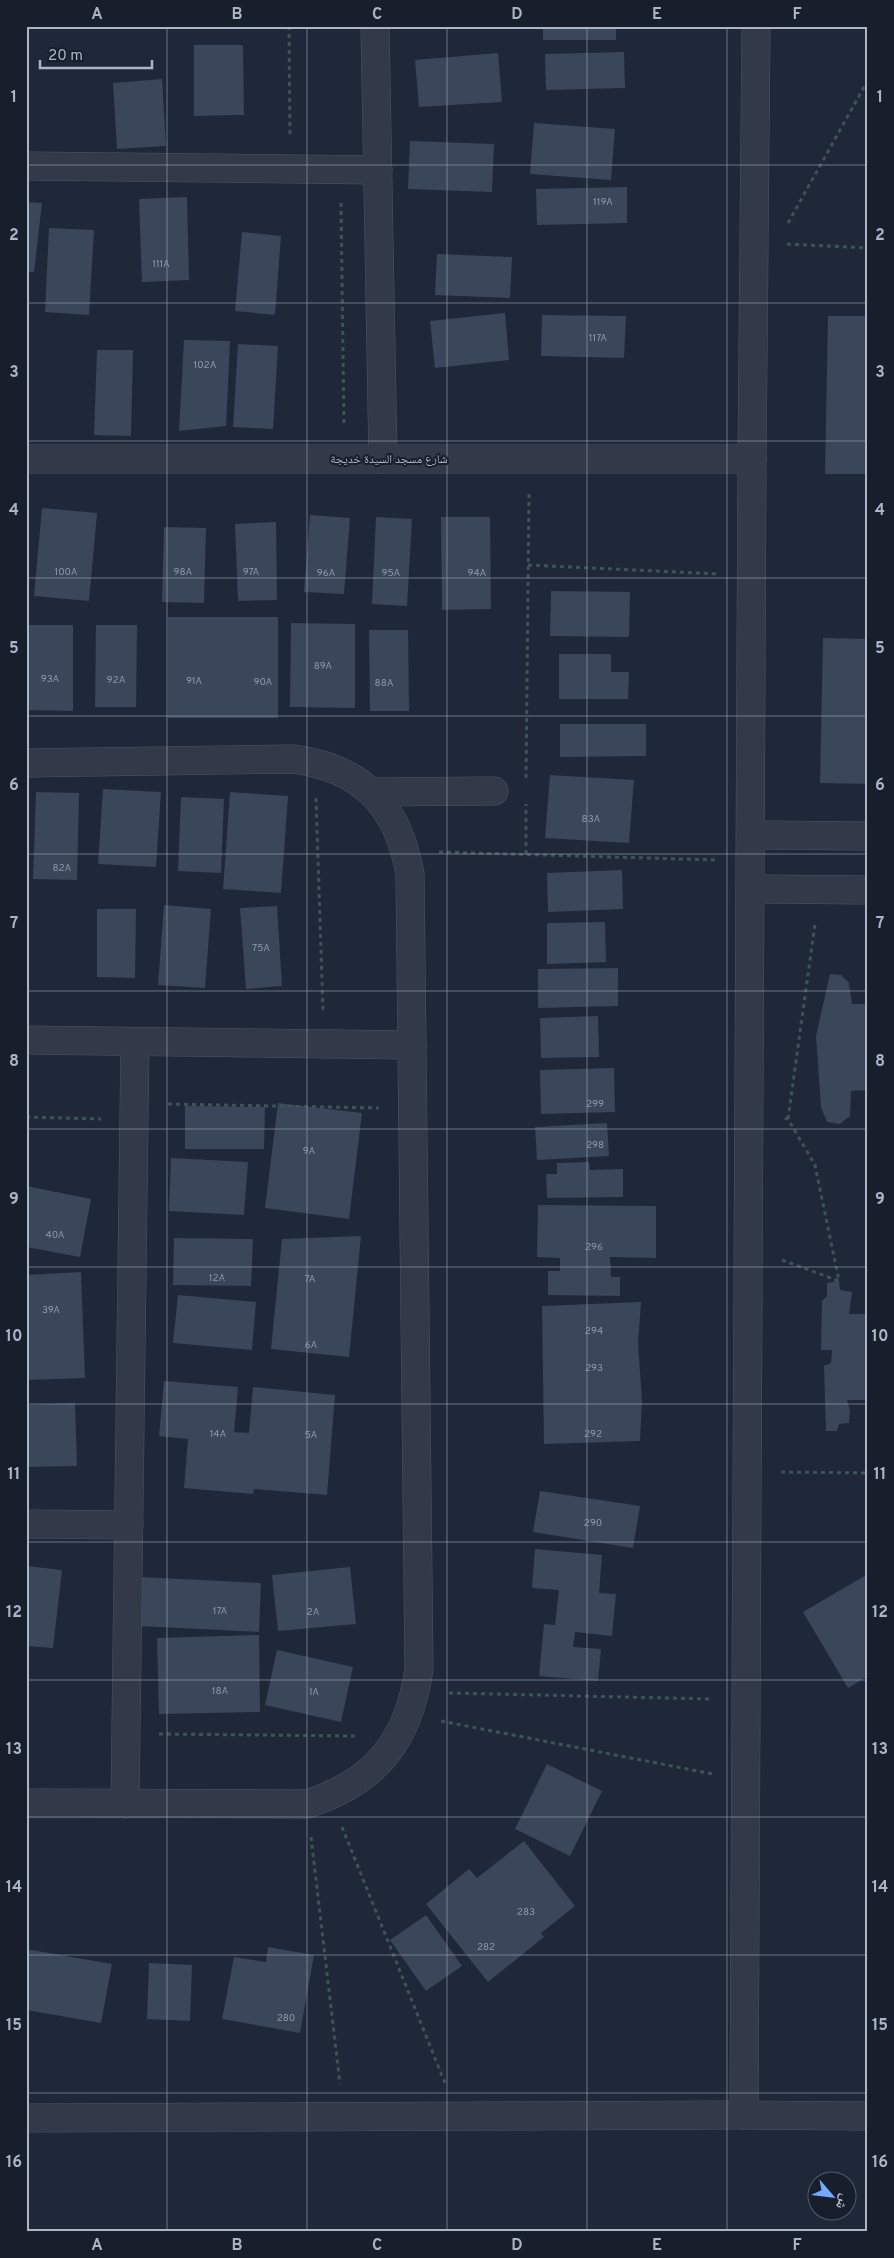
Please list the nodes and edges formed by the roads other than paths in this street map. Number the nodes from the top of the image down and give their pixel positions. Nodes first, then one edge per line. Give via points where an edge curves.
1 (375, 26) edge
2 (756, 26) edge
3 (26, 166) edge
4 (378, 170) junction
5 (26, 459) edge
6 (383, 459) junction
7 (752, 459) junction
8 (26, 763) edge
9 (494, 791) dead end
10 (371, 792) junction
11 (868, 836) edge
12 (751, 848) junction
13 (750, 889) junction
14 (868, 890) edge
15 (26, 1040) edge
16 (135, 1042) junction
17 (412, 1046) junction
18 (26, 1524) edge
19 (129, 1525) junction
20 (26, 1803) edge
21 (125, 1804) junction
22 (744, 2115) junction
23 (868, 2116) edge
24 (26, 2118) edge

1 - 4 street
2 - 7 street via 766,243
3 - 4 street
4 - 6 street
5 - 6 street, شارع مسجد السيدة خديجة
6 - 7 street, شارع مسجد السيدة خديجة
7 - 12 street
8 - 10 street via 293,759 315,762 347,776
9 - 10 street
10 - 17 street via 398,829 410,874
11 - 12 street
12 - 13 street
13 - 14 street
13 - 22 street
15 - 16 street
16 - 17 street
16 - 19 street
17 - 21 street via 418,1659 407,1715 384,1756 368,1773 350,1786 318,1800
18 - 19 street
19 - 21 street
20 - 21 street
22 - 23 street
22 - 24 street

